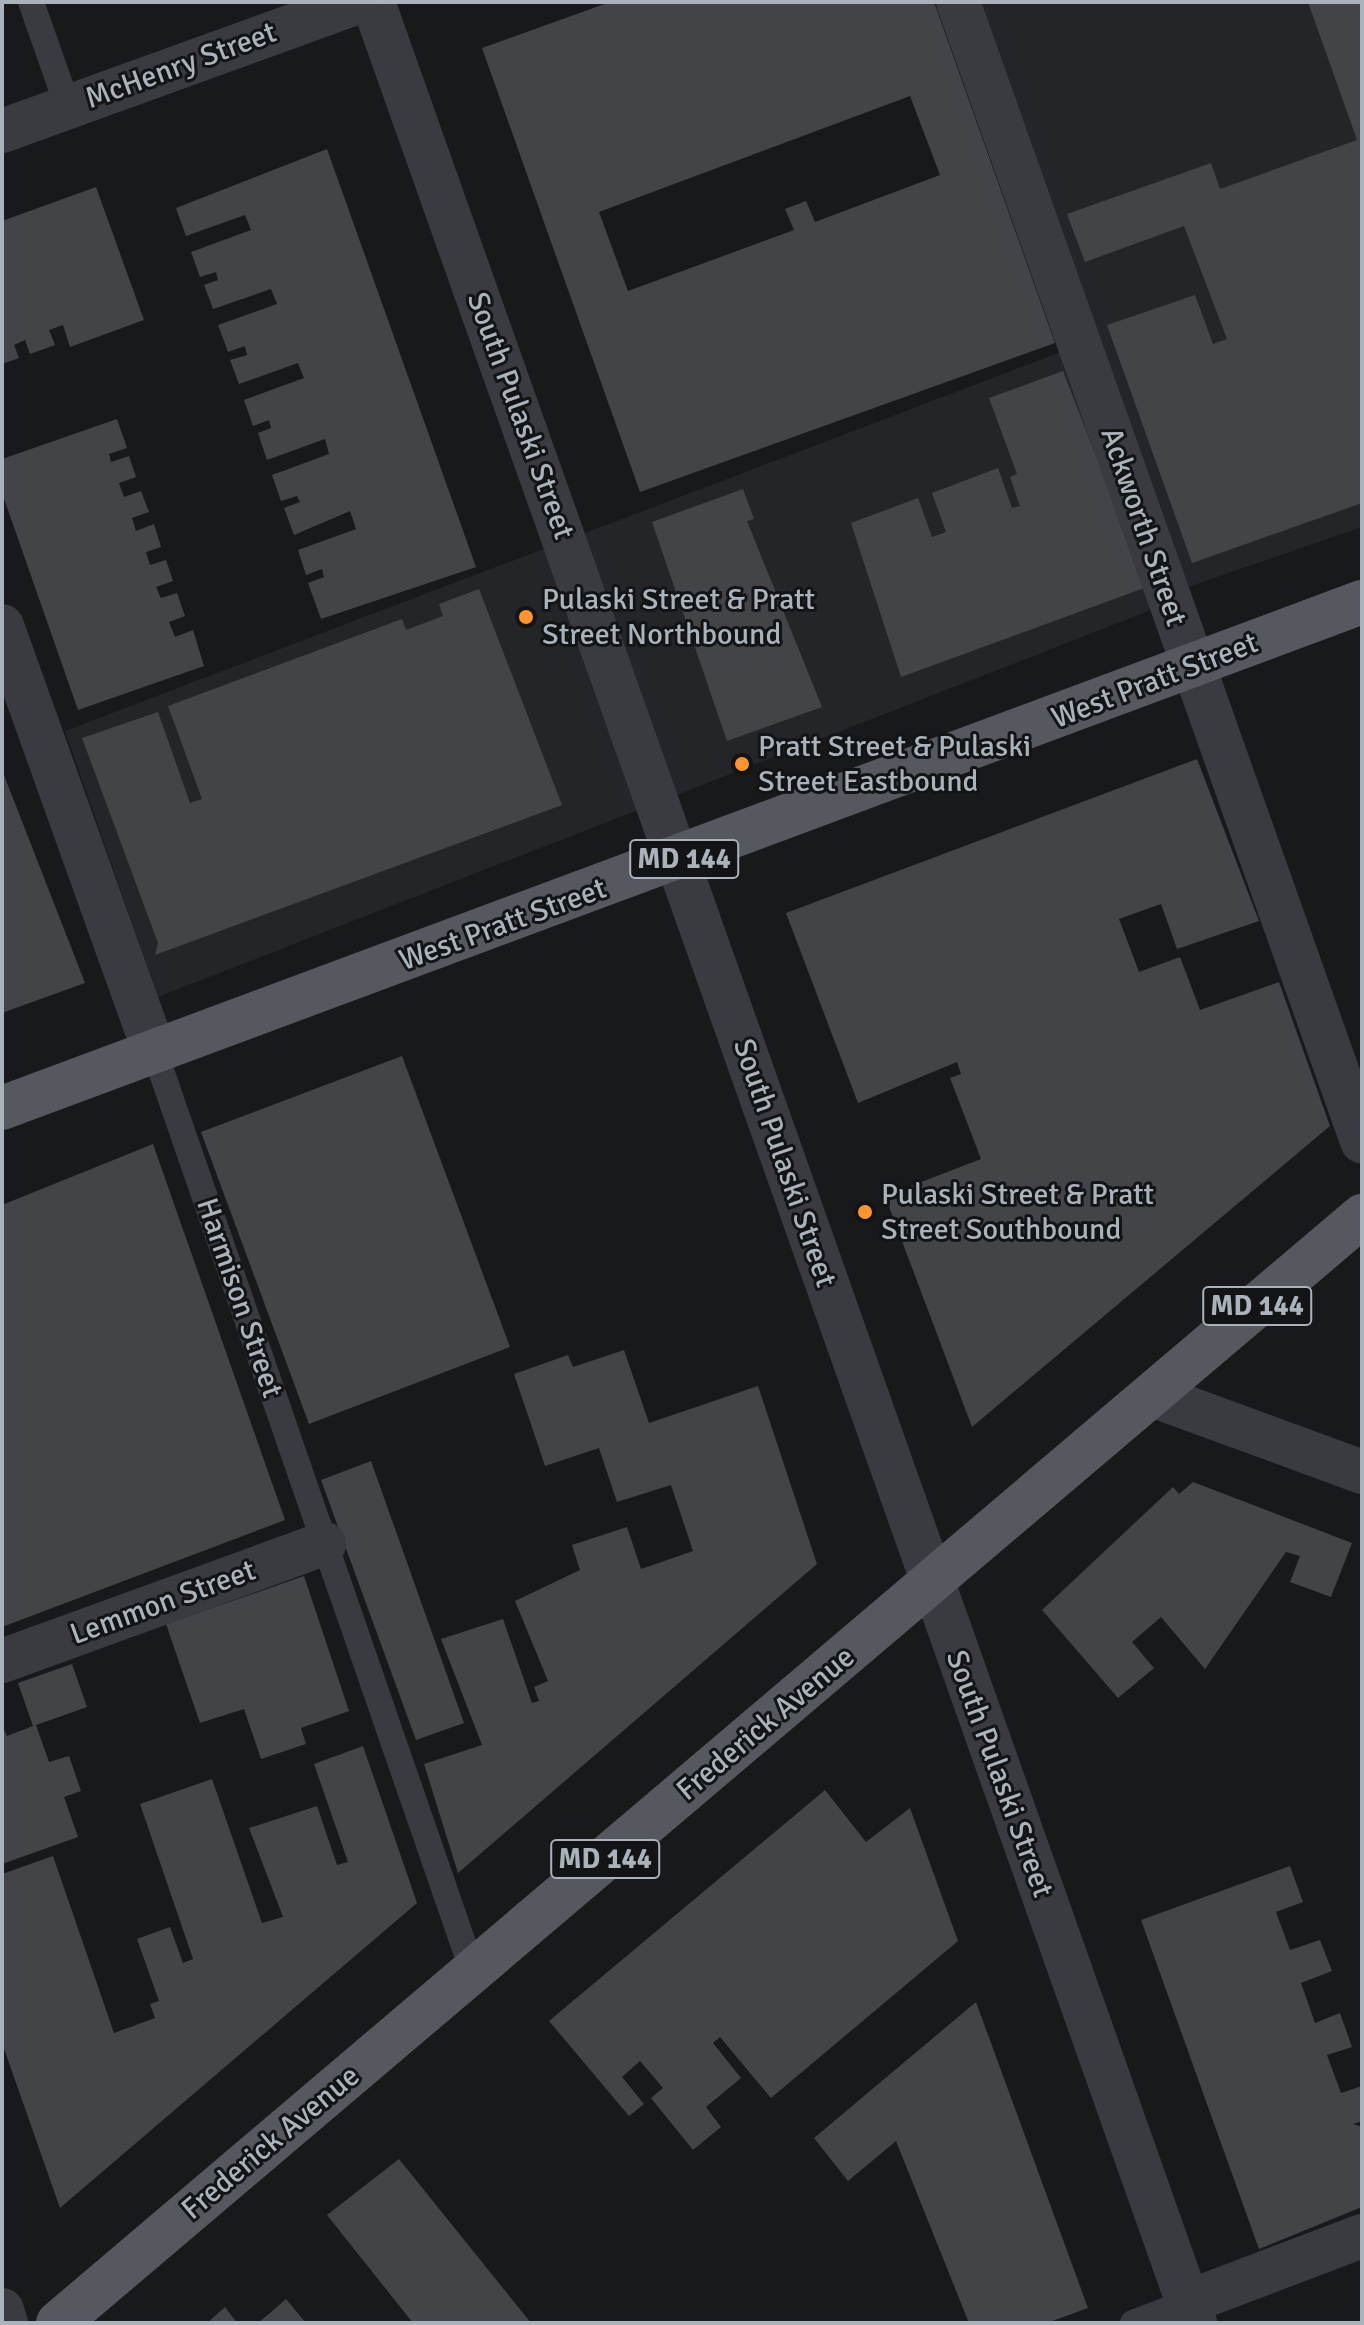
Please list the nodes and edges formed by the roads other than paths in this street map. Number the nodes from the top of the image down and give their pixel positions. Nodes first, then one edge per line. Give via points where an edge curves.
1 (31, 2) edge
2 (359, 2) edge
3 (373, 2) edge
4 (958, 2) edge
5 (68, 107) junction
6 (2, 131) edge
7 (1362, 602) edge
8 (2, 626) edge
9 (1192, 668) junction
10 (678, 862) junction
11 (155, 1053) junction
12 (2, 1108) edge
13 (1362, 1141) edge
14 (1362, 1216) edge
15 (1152, 1395) junction
16 (1362, 1472) edge
17 (324, 1544) junction
18 (931, 1584) junction
19 (2, 1661) edge
20 (473, 1972) junction
21 (1362, 2236) edge
22 (2, 2310) edge
23 (1191, 2313) edge
24 (6, 2323) edge
25 (58, 2323) edge
26 (1133, 2323) edge

1 - 5 lane
2 - 5 street, McHenry Street
3 - 10 street, South Pulaski Street
4 - 9 street, Ackworth Street
5 - 6 street, McHenry Street
7 - 9 main road, West Pratt Street / MD 144
8 - 11 street, Harmison Street
9 - 10 main road, West Pratt Street / MD 144
9 - 13 street, Ackworth Street
10 - 11 main road, West Pratt Street / MD 144
10 - 18 street, South Pulaski Street
11 - 12 main road, West Pratt Street / MD 144
11 - 17 lane, Harmison Street
14 - 15 main road, Frederick Avenue / MD 144
15 - 16 street
15 - 18 main road, Frederick Avenue / MD 144
17 - 19 street, Lemmon Street
17 - 20 lane, Harmison Street
18 - 20 main road, Frederick Avenue / MD 144
18 - 23 street, South Pulaski Street
20 - 25 main road, Frederick Avenue / MD 144
21 - 23 street
22 - 24 street
23 - 26 lane

